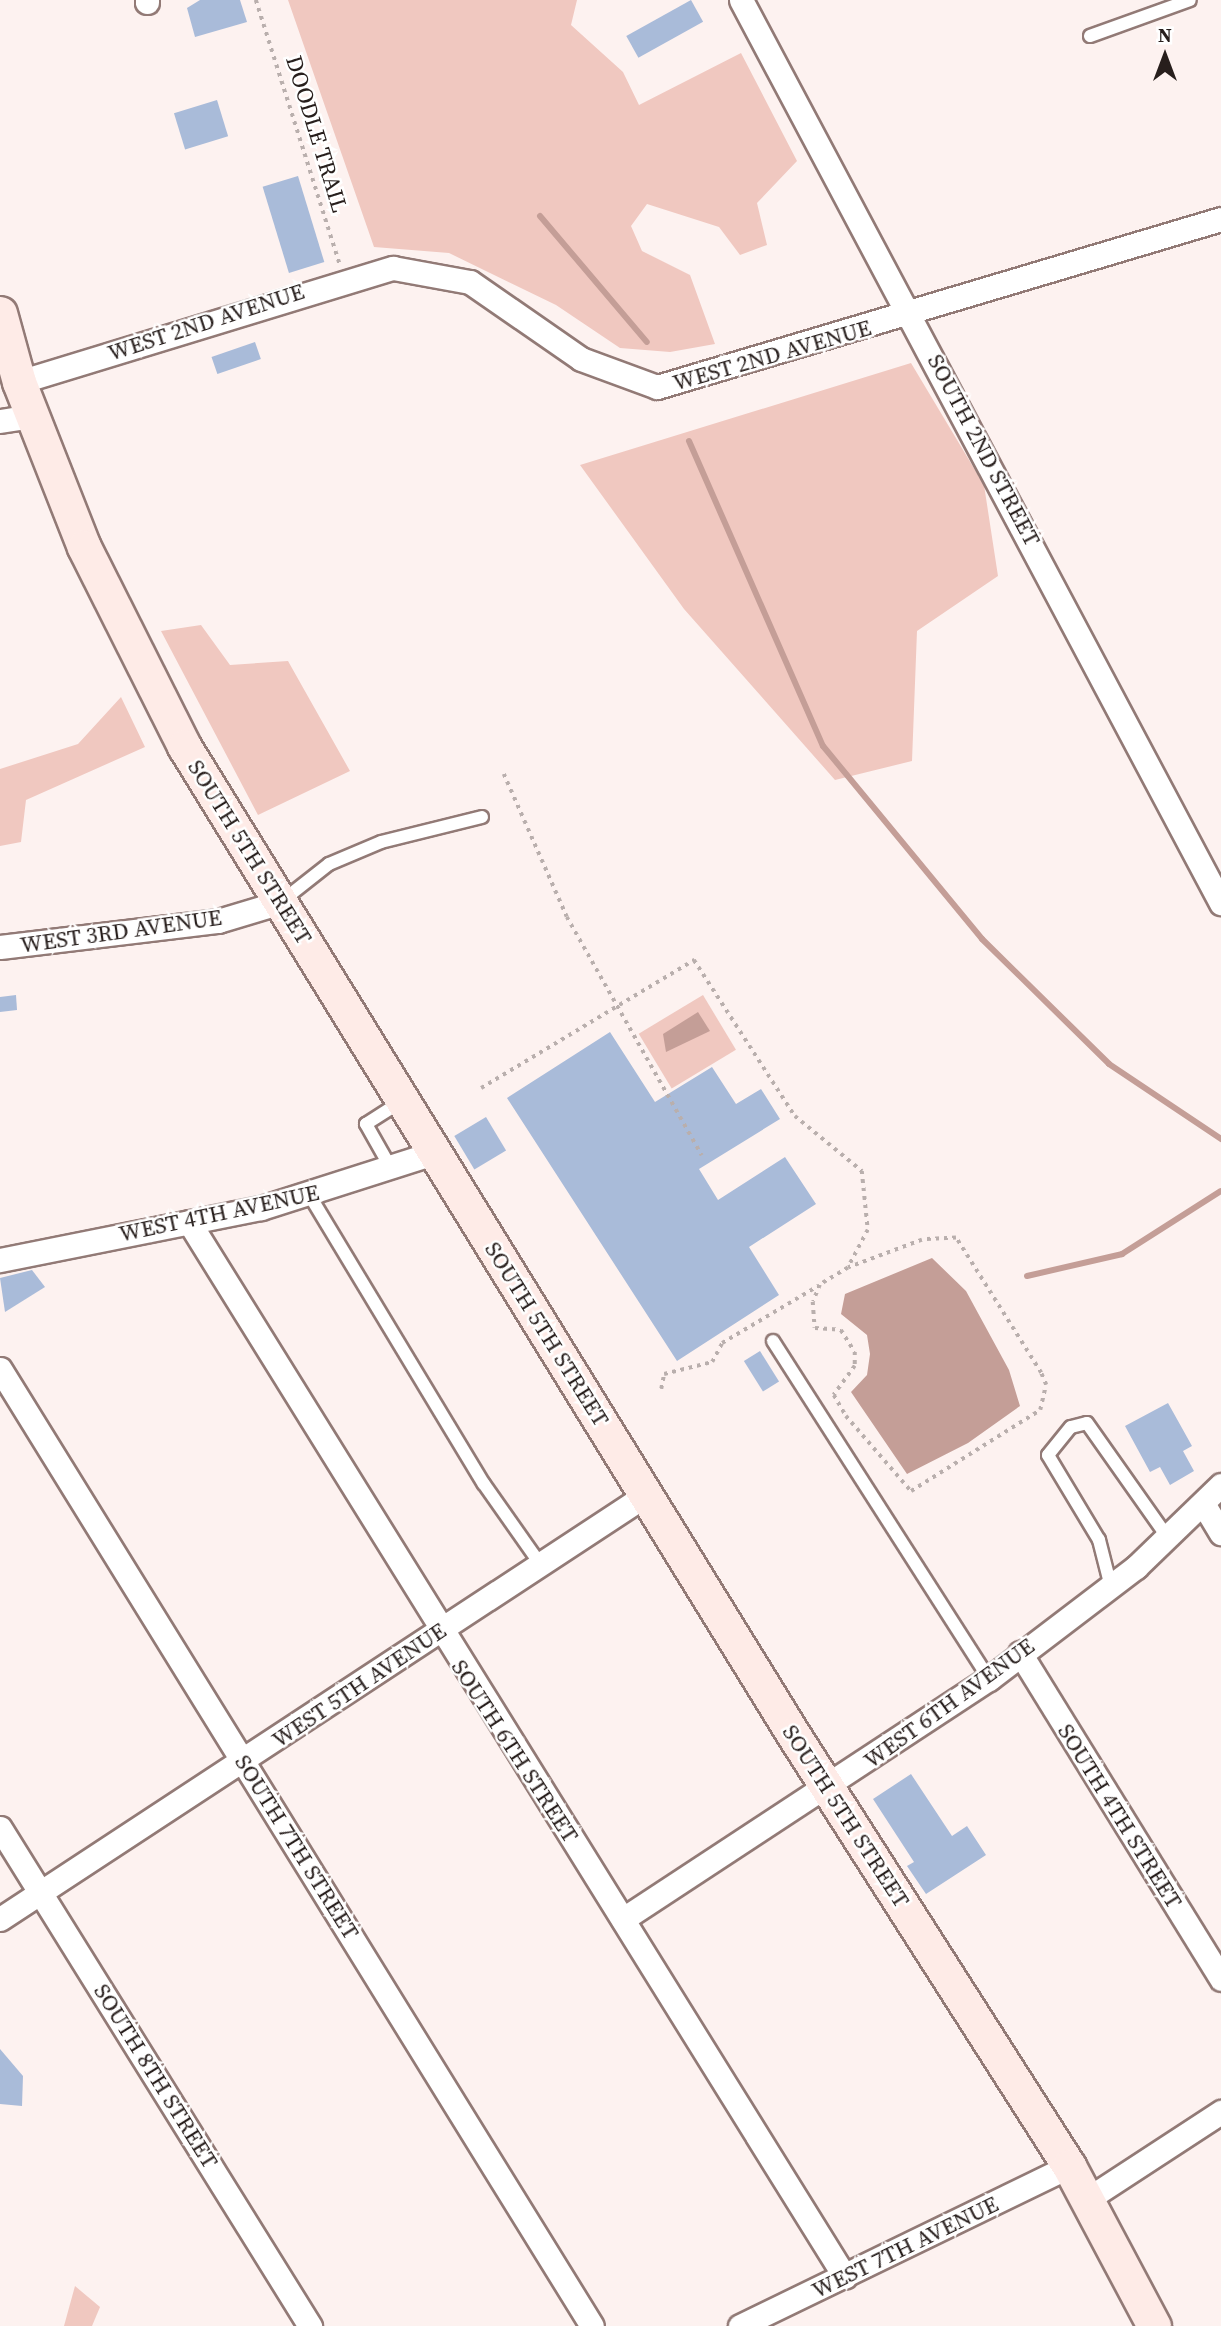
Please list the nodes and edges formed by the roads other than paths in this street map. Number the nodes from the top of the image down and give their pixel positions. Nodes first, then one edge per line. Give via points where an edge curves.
1 (741, 0) edge
2 (1190, 0) edge
3 (1090, 36) dead end
4 (1221, 219) edge
5 (0, 313) edge
6 (911, 314) junction
7 (19, 382) junction
8 (33, 416) junction
9 (0, 421) edge
10 (482, 817) dead end
11 (281, 902) junction
12 (1221, 903) edge
13 (0, 947) edge
14 (402, 1101) junction
15 (433, 1153) junction
16 (392, 1170) junction
17 (310, 1196) junction
18 (189, 1222) junction
19 (0, 1260) edge
20 (773, 1341) dead end
21 (0, 1369) edge
22 (1221, 1485) edge
23 (647, 1494) junction
24 (1204, 1505) junction
25 (1221, 1533) edge
26 (1168, 1538) junction
27 (541, 1565) junction
28 (1111, 1587) junction
29 (439, 1631) junction
30 (1020, 1653) junction
31 (989, 1679) junction
32 (244, 1761) junction
33 (828, 1788) junction
34 (0, 1828) edge
35 (41, 1893) junction
36 (0, 1919) edge
37 (623, 1919) junction
38 (1221, 1979) edge
39 (1221, 2112) edge
40 (1069, 2166) junction
41 (1089, 2198) junction
42 (845, 2277) junction
43 (310, 2326) edge
44 (592, 2326) edge
45 (740, 2326) edge
46 (1154, 2326) edge

1 - 6 street, SOUTH 2ND STREET
2 - 3 lane
4 - 6 street, WEST 2ND AVENUE
5 - 7 street, SOUTH 5TH STREET
6 - 7 street, WEST 2ND AVENUE via 657,387 581,359 470,282 393,268 344,278
6 - 12 street, SOUTH 2ND STREET
7 - 8 street, SOUTH 5TH STREET
8 - 9 street
8 - 11 street, SOUTH 5TH STREET via 84,547 146,676
10 - 11 lane via 360,850 329,864
11 - 13 street, WEST 3RD AVENUE via 218,921
11 - 14 street, SOUTH 5TH STREET
14 - 15 street, SOUTH 5TH STREET
14 - 16 lane via 366,1124
15 - 16 street, WEST 4TH AVENUE
15 - 23 street, SOUTH 5TH STREET
16 - 17 street, WEST 4TH AVENUE
17 - 18 street, WEST 4TH AVENUE
17 - 27 lane via 484,1484
18 - 19 street, WEST 4TH AVENUE
18 - 29 street, SOUTH 6TH STREET
20 - 31 lane
21 - 32 street, SOUTH 7TH STREET
22 - 24 street, WEST 6TH AVENUE
23 - 27 street, WEST 5TH AVENUE
23 - 33 street, SOUTH 5TH STREET
24 - 25 street
24 - 26 street, WEST 6TH AVENUE
26 - 28 street, WEST 6TH AVENUE
26 - 28 lane via 1087,1423 1071,1427 1048,1455 1099,1540
27 - 29 street, WEST 5TH AVENUE
28 - 30 street, WEST 6TH AVENUE
29 - 32 street, WEST 5TH AVENUE
29 - 37 street, SOUTH 6TH STREET
30 - 31 street, WEST 6TH AVENUE
30 - 38 street, SOUTH 4TH STREET
31 - 33 street, WEST 6TH AVENUE
32 - 35 street, WEST 5TH AVENUE
32 - 44 street, SOUTH 7TH STREET
33 - 37 street, WEST 6TH AVENUE
33 - 40 street, SOUTH 5TH STREET
34 - 35 street, SOUTH 8TH STREET
35 - 36 street, WEST 5TH AVENUE
35 - 43 street, SOUTH 8TH STREET
37 - 42 street, SOUTH 6TH STREET
39 - 41 street
40 - 41 street, SOUTH 5TH STREET
40 - 42 street, WEST 7TH AVENUE
41 - 46 street, SOUTH 5TH STREET
42 - 45 street, WEST 7TH AVENUE

